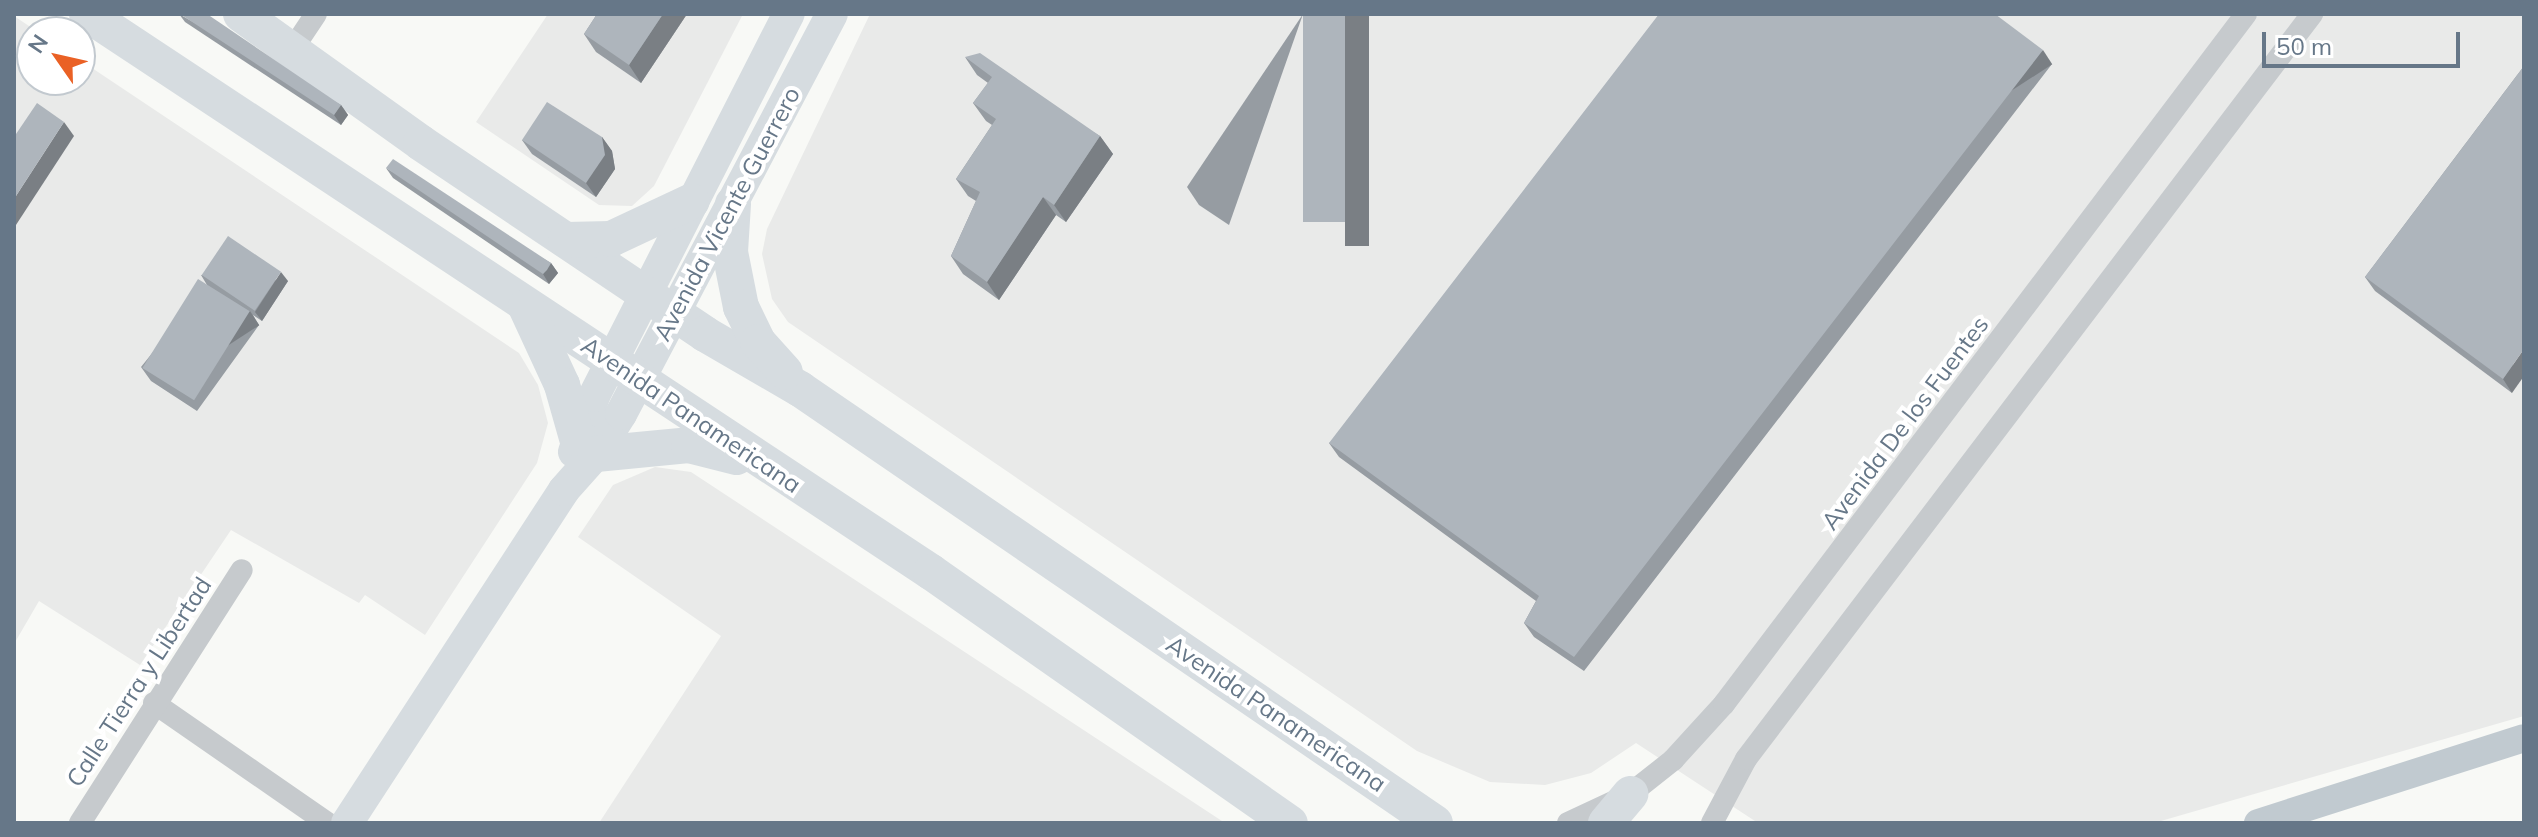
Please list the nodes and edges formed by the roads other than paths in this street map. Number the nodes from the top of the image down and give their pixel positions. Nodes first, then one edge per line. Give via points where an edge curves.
1 (87, 14) edge
2 (241, 14) edge
3 (316, 14) edge
4 (789, 14) edge
5 (832, 14) edge
6 (2246, 14) edge
7 (2312, 14) edge
8 (292, 50) junction
9 (692, 201) junction
10 (733, 204) junction
11 (566, 240) junction
12 (645, 294) junction
13 (523, 302) junction
14 (675, 314) junction
15 (625, 372) junction
16 (800, 389) junction
17 (587, 446) junction
18 (761, 463) junction
19 (242, 570) dead end
20 (154, 703) junction
21 (1630, 794) junction
22 (80, 823) edge
23 (327, 823) edge
24 (347, 823) edge
25 (1290, 823) edge
26 (1435, 823) edge
27 (1568, 823) edge
28 (1606, 823) edge
29 (1712, 823) edge

1 - 13 main road, Avenida Panamericana
2 - 8 main road, Avenida Panamericana
3 - 8 street
4 - 9 main road, Avenida Vicente Guerrero
5 - 10 main road, Avenida Vicente Guerrero
6 - 21 street, Avenida De los Fuentes via 1724,704 1673,760
7 - 29 street via 1746,759
8 - 11 main road, Avenida Panamericana
9 - 11 main road via 611,239
9 - 12 main road, Avenida Vicente Guerrero
10 - 14 main road, Avenida Vicente Guerrero
10 - 16 main road via 730,252 741,307 758,342
11 - 12 main road, Avenida Panamericana
12 - 14 main road, Avenida Panamericana
12 - 15 main road, Avenida Vicente Guerrero
13 - 15 main road, Avenida Panamericana
13 - 17 main road
14 - 15 main road, Avenida Vicente Guerrero
14 - 16 main road, Avenida Panamericana
15 - 17 main road, Avenida Vicente Guerrero
15 - 18 main road, Avenida Panamericana
16 - 26 main road, Avenida Panamericana
17 - 18 main road via 689,445
17 - 24 main road, Avenida Vicente Guerrero via 564,490
18 - 25 main road, Avenida Panamericana via 931,572
19 - 20 street, Calle Tierra y Libertad
20 - 22 street, Calle Tierra y Libertad
20 - 23 street
21 - 27 street, Avenida De los Fuentes
21 - 28 main road

